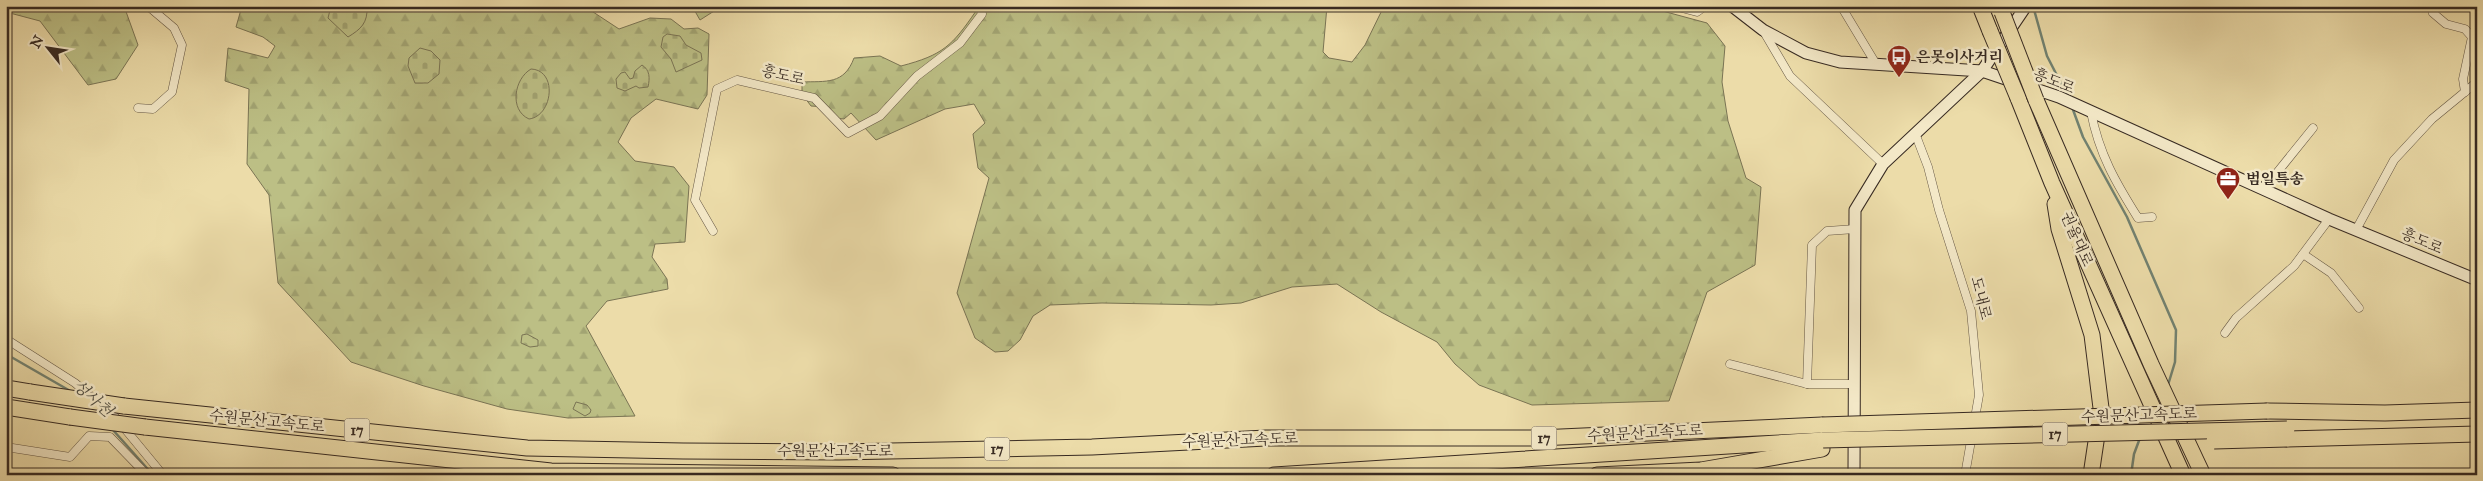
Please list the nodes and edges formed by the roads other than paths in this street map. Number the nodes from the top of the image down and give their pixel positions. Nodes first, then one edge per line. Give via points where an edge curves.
1 (148, 6) edge
2 (980, 6) edge
3 (1674, 6) edge
4 (1705, 6) edge
5 (1732, 6) edge
6 (1841, 6) edge
7 (1980, 6) edge
8 (2438, 6) edge
9 (2025, 8) edge
10 (2001, 9) edge
11 (1763, 30) junction
12 (1876, 64) junction
13 (1982, 72) junction
14 (2477, 82) edge
15 (2465, 92) junction
16 (138, 108) dead end
17 (2088, 111) junction
18 (2313, 128) dead end
19 (1915, 133) junction
20 (1883, 164) junction
21 (2052, 183) junction
22 (2263, 190) junction
23 (2152, 217) dead end
24 (2329, 219) junction
25 (1855, 229) junction
26 (2356, 230) junction
27 (713, 231) dead end
28 (2303, 254) junction
29 (2477, 280) edge
30 (2359, 308) dead end
31 (2225, 333) dead end
32 (6, 339) edge
33 (1730, 364) dead end
34 (1807, 384) junction
35 (1854, 384) junction
36 (6, 388) edge
37 (6, 407) edge
38 (2477, 410) edge
39 (2477, 427) edge
40 (2287, 434) junction
41 (2477, 434) edge
42 (1822, 444) junction
43 (6, 447) edge
44 (420, 458) junction
45 (1522, 461) junction
46 (147, 475) edge
47 (163, 475) edge
48 (498, 475) edge
49 (893, 475) edge
50 (1274, 475) edge
51 (1451, 475) edge
52 (1597, 475) edge
53 (1854, 475) edge
54 (1965, 475) edge
55 (2091, 475) edge
56 (2184, 475) edge
57 (2203, 475) edge

1 - 16 street via 174,28 182,45 172,92 153,108
2 - 27 street, 흥도로 via 982,14 960,43 917,76 880,116 848,134 814,98 736,80 717,89 695,200
3 - 4 street via 1697,12
5 - 11 street, 흥도로
6 - 12 street
7 - 21 highway, 권율대로, bridge
8 - 15 street via 2432,13 2446,24 2465,29 2472,37 2463,79
9 - 13 street
10 - 57 highway, 권율대로, bridge via 2036,100
11 - 12 street, 흥도로 via 1806,53 1840,62
11 - 20 street via 1790,76
12 - 13 street, 흥도로
13 - 17 street, 흥도로 via 2059,97
13 - 19 street
14 - 15 street
15 - 26 street via 2432,119 2394,160
17 - 22 street, 흥도로
17 - 23 street via 2111,175 2138,218
18 - 22 street
19 - 20 street
19 - 54 street, 도내로 via 1971,311 1979,395
20 - 25 street via 1856,210
21 - 55 highway via 2059,229 2092,335 2101,408
21 - 56 highway, 권율대로, bridge
22 - 24 street, 흥도로
24 - 26 street, 흥도로
24 - 28 street
25 - 34 street via 1827,231 1812,245
25 - 35 street
26 - 29 street, 흥도로
28 - 30 street via 2331,273
28 - 31 street via 2236,318
32 - 47 street via 75,383 116,418
33 - 34 street
34 - 35 street
35 - 53 street
36 - 38 highway, 수원문산고속도로 / 17, bridge via 124,406 527,448 727,451 1092,448 1266,438 1539,438 1822,425 2267,411 2385,413
37 - 44 highway, 수원문산고속도로 / 17, bridge via 145,428
39 - 40 highway, 수원문산고속도로 / 17
40 - 41 highway
40 - 42 highway, 수원문산고속도로 / 17, bridge
42 - 45 highway, 수원문산고속도로 / 17
42 - 52 highway via 1701,470
43 - 46 street via 70,457 89,436 110,436
44 - 48 highway
44 - 49 highway, 수원문산고속도로 / 17 via 566,471
45 - 50 highway, 수원문산고속도로 / 17
45 - 51 highway

